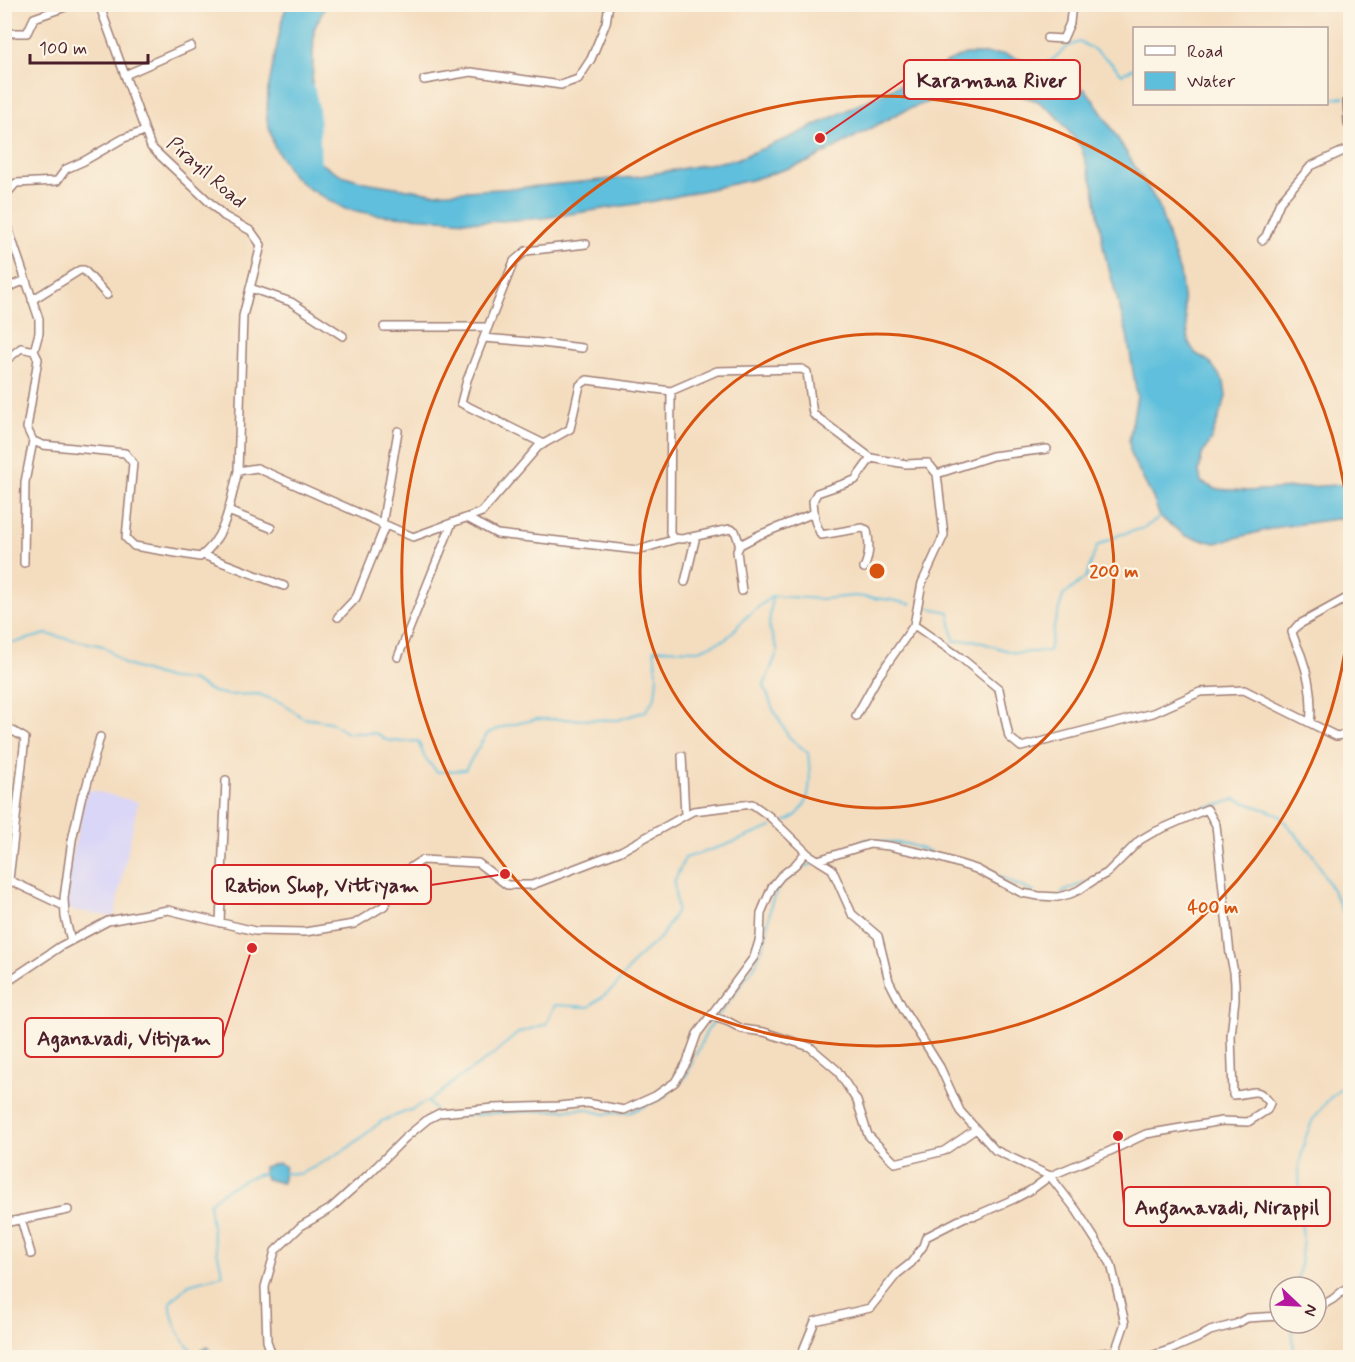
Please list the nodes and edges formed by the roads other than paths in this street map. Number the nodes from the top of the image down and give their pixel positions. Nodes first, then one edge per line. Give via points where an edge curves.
1 (74, 4) edge
2 (90, 4) edge
3 (609, 4) edge
4 (1072, 4) edge
5 (100, 6) edge
6 (4, 33) edge
7 (1047, 38) dead end
8 (14, 39) dead end
9 (191, 45) dead end
10 (125, 75) junction
11 (424, 80) dead end
12 (1350, 98) edge
13 (1350, 124) edge
14 (145, 131) junction
15 (1350, 148) edge
16 (4, 197) edge
17 (4, 216) edge
18 (1262, 240) dead end
19 (586, 244) dead end
20 (26, 280) junction
21 (250, 288) junction
22 (4, 289) edge
23 (106, 295) dead end
24 (32, 300) junction
25 (384, 327) dead end
26 (488, 327) junction
27 (343, 336) dead end
28 (484, 338) junction
29 (582, 348) dead end
30 (34, 351) junction
31 (4, 362) edge
32 (670, 391) junction
33 (398, 431) dead end
34 (33, 441) junction
35 (544, 444) junction
36 (1047, 449) dead end
37 (870, 458) junction
38 (238, 471) junction
39 (937, 474) junction
40 (228, 511) junction
41 (814, 513) junction
42 (467, 518) junction
43 (452, 523) junction
44 (384, 525) junction
45 (271, 528) dead end
46 (696, 536) junction
47 (676, 539) junction
48 (740, 545) junction
49 (203, 555) junction
50 (24, 563) dead end
51 (864, 568) dead end
52 (686, 582) dead end
53 (284, 586) dead end
54 (742, 591) dead end
55 (1350, 598) edge
56 (338, 617) dead end
57 (915, 625) junction
58 (398, 657) dead end
59 (856, 716) dead end
60 (1310, 723) junction
61 (4, 726) edge
62 (1350, 734) edge
63 (100, 737) dead end
64 (682, 756) dead end
65 (226, 780) dead end
66 (685, 815) junction
67 (806, 852) junction
68 (818, 860) junction
69 (64, 902) junction
70 (220, 923) junction
71 (71, 941) junction
72 (4, 984) edge
73 (711, 1016) junction
74 (976, 1129) junction
75 (1050, 1176) junction
76 (68, 1210) dead end
77 (21, 1219) junction
78 (4, 1223) edge
79 (31, 1254) dead end
80 (1350, 1285) edge
81 (1328, 1302) edge
82 (1268, 1317) edge
83 (1115, 1354) edge
84 (273, 1358) edge
85 (800, 1358) edge
86 (1071, 1358) edge
87 (1145, 1358) edge

1 - 6 street via 34,18 27,33
2 - 5 street
3 - 11 street via 591,59 578,79 561,85 471,72
4 - 7 street via 1063,39
5 - 10 street, Pirayil Road
6 - 8 street
9 - 10 street
10 - 14 street, Pirayil Road
12 - 13 street
14 - 16 street via 66,169 57,181 16,183
14 - 21 street, Pirayil Road via 151,147 224,216 250,231 261,245
15 - 18 street via 1311,166 1280,202
17 - 20 street
19 - 26 street via 526,251 514,261
20 - 22 street
20 - 24 street
21 - 27 street via 291,302
21 - 38 street, Pirayil Road via 243,316
23 - 24 street via 80,270
24 - 30 street via 39,319
25 - 26 street
26 - 28 street
28 - 29 street
28 - 35 street via 461,403
30 - 31 street via 21,348
30 - 34 street via 38,359 27,428
32 - 35 street via 587,380 580,385 570,429
32 - 37 street via 717,370 802,369 807,372 813,414
32 - 47 street via 670,532
33 - 44 street
34 - 49 street via 125,453 133,464 126,538 134,546
34 - 50 street via 25,482
35 - 42 street via 482,512
36 - 39 street via 992,456
37 - 39 street via 928,463
37 - 41 street via 855,480 817,493
38 - 40 street, Pirayil Road
38 - 44 street via 257,468
39 - 57 street via 944,535 922,583
40 - 45 street
40 - 49 street, Pirayil Road via 210,550
41 - 48 street
41 - 51 street via 821,535 867,530 870,542
42 - 43 street
42 - 47 street via 497,534 638,550
43 - 44 street via 413,537
43 - 58 street
44 - 56 street via 356,598
46 - 47 street
46 - 48 street via 735,531
46 - 52 street
48 - 54 street via 737,551
49 - 53 street
55 - 60 street via 1298,625 1292,632 1310,688
57 - 59 street
57 - 60 street via 999,689 1009,737 1021,747 1153,713 1200,692 1244,690
60 - 62 street via 1336,736
61 - 69 street via 26,738 9,880
63 - 69 street via 72,840
64 - 66 street
65 - 70 street
66 - 67 street via 752,804
66 - 70 street via 621,851 532,885 507,885 478,862 422,860 402,873 384,906 354,924 305,932 255,931
67 - 68 street
67 - 73 street via 772,887 761,913 754,957
68 - 74 street via 832,869 852,914 878,936 889,981 940,1066 960,1112
68 - 75 street via 870,844 889,846 976,868 1022,893 1058,897 1107,873 1140,840 1207,809 1216,825 1234,972 1233,1095 1261,1093 1269,1103 1267,1110 1248,1122 1222,1121 1146,1134
69 - 71 street
70 - 71 street via 168,910 108,921
71 - 72 street
73 - 74 street via 742,1029 810,1047 837,1070 857,1101 868,1135 895,1163 944,1151
73 - 84 street via 697,1034 675,1082 624,1110 587,1103 440,1113 428,1119 330,1209 301,1226 275,1251 265,1287 267,1341
74 - 75 street via 995,1150
75 - 83 street via 1111,1264 1125,1323
75 - 85 street via 1014,1199 926,1237 910,1263 870,1308 815,1321
76 - 77 street
77 - 78 street
77 - 79 street
80 - 81 street
82 - 87 street via 1247,1318
83 - 86 street

